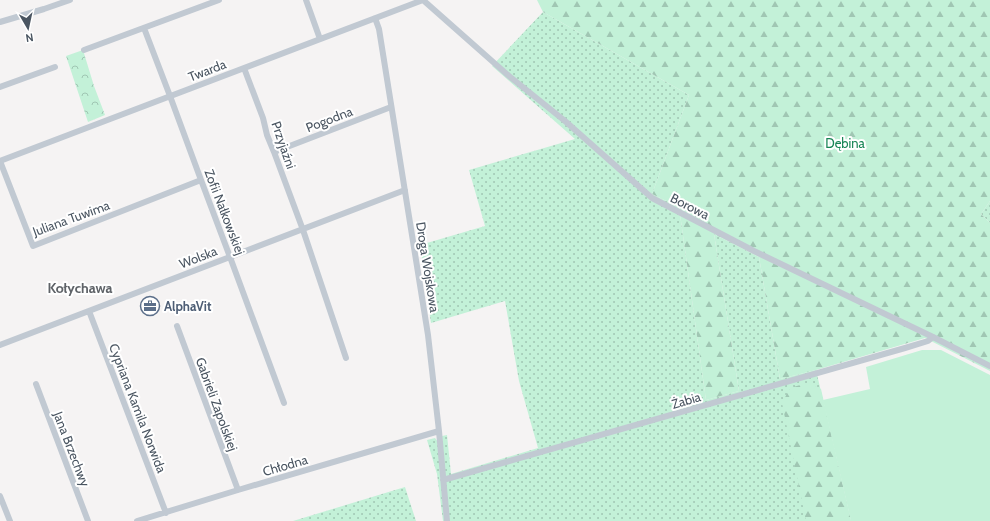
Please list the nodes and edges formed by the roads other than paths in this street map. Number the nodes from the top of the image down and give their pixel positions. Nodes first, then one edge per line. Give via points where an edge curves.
1 (70, 0) edge
2 (219, 0) edge
3 (306, 0) edge
4 (423, 0) edge
5 (375, 18) junction
6 (0, 22) edge
7 (144, 28) junction
8 (320, 39) junction
9 (84, 50) dead end
10 (55, 67) dead end
11 (244, 68) junction
12 (0, 87) edge
13 (170, 96) junction
14 (391, 107) junction
15 (274, 152) junction
16 (0, 161) edge
17 (201, 180) junction
18 (405, 190) junction
19 (303, 230) junction
20 (230, 257) junction
21 (89, 311) junction
22 (177, 326) dead end
23 (933, 337) junction
24 (0, 345) edge
25 (346, 358) dead end
26 (990, 366) edge
27 (36, 384) dead end
28 (284, 403) dead end
29 (439, 431) junction
30 (443, 480) junction
31 (238, 490) junction
32 (0, 496) edge
33 (166, 512) junction
34 (10, 521) edge
35 (88, 521) edge
36 (137, 521) edge
37 (447, 521) edge

1 - 6 street
2 - 7 street
3 - 8 street
4 - 5 street, Twarda
4 - 23 street, Borowa via 652,198 754,251
5 - 8 street, Twarda
5 - 14 street, Droga Wojskowa
7 - 9 street
7 - 13 street, Zofii Nałkowskiej
8 - 11 street, Twarda
10 - 12 street
11 - 13 street, Twarda
11 - 15 street, Przyjaźni
13 - 16 street, Twarda
13 - 17 street, Zofii Nałkowskiej
14 - 15 street, Pogodna
14 - 18 street, Droga Wojskowa
15 - 19 street, Przyjaźni
16 - 17 street, Juliana Tuwima via 33,246
17 - 20 street, Zofii Nałkowskiej
18 - 19 street, Wolska
18 - 29 street, Droga Wojskowa via 428,335
19 - 20 street, Wolska
19 - 25 street, Przyjaźni
20 - 21 street, Wolska
20 - 28 street, Zofii Nałkowskiej
21 - 24 street, Wolska
21 - 33 street, Cypriana Kamila Norwida
22 - 31 street, Gabrieli Zapolskiej
23 - 26 street, Borowa
23 - 30 street, Żabia via 905,348
27 - 35 street, Jana Brzechwy
29 - 30 street, Droga Wojskowa
29 - 31 street, Chłodna
30 - 37 street, Droga Wojskowa
31 - 33 street, Chłodna
32 - 34 street
33 - 36 street, Chłodna

